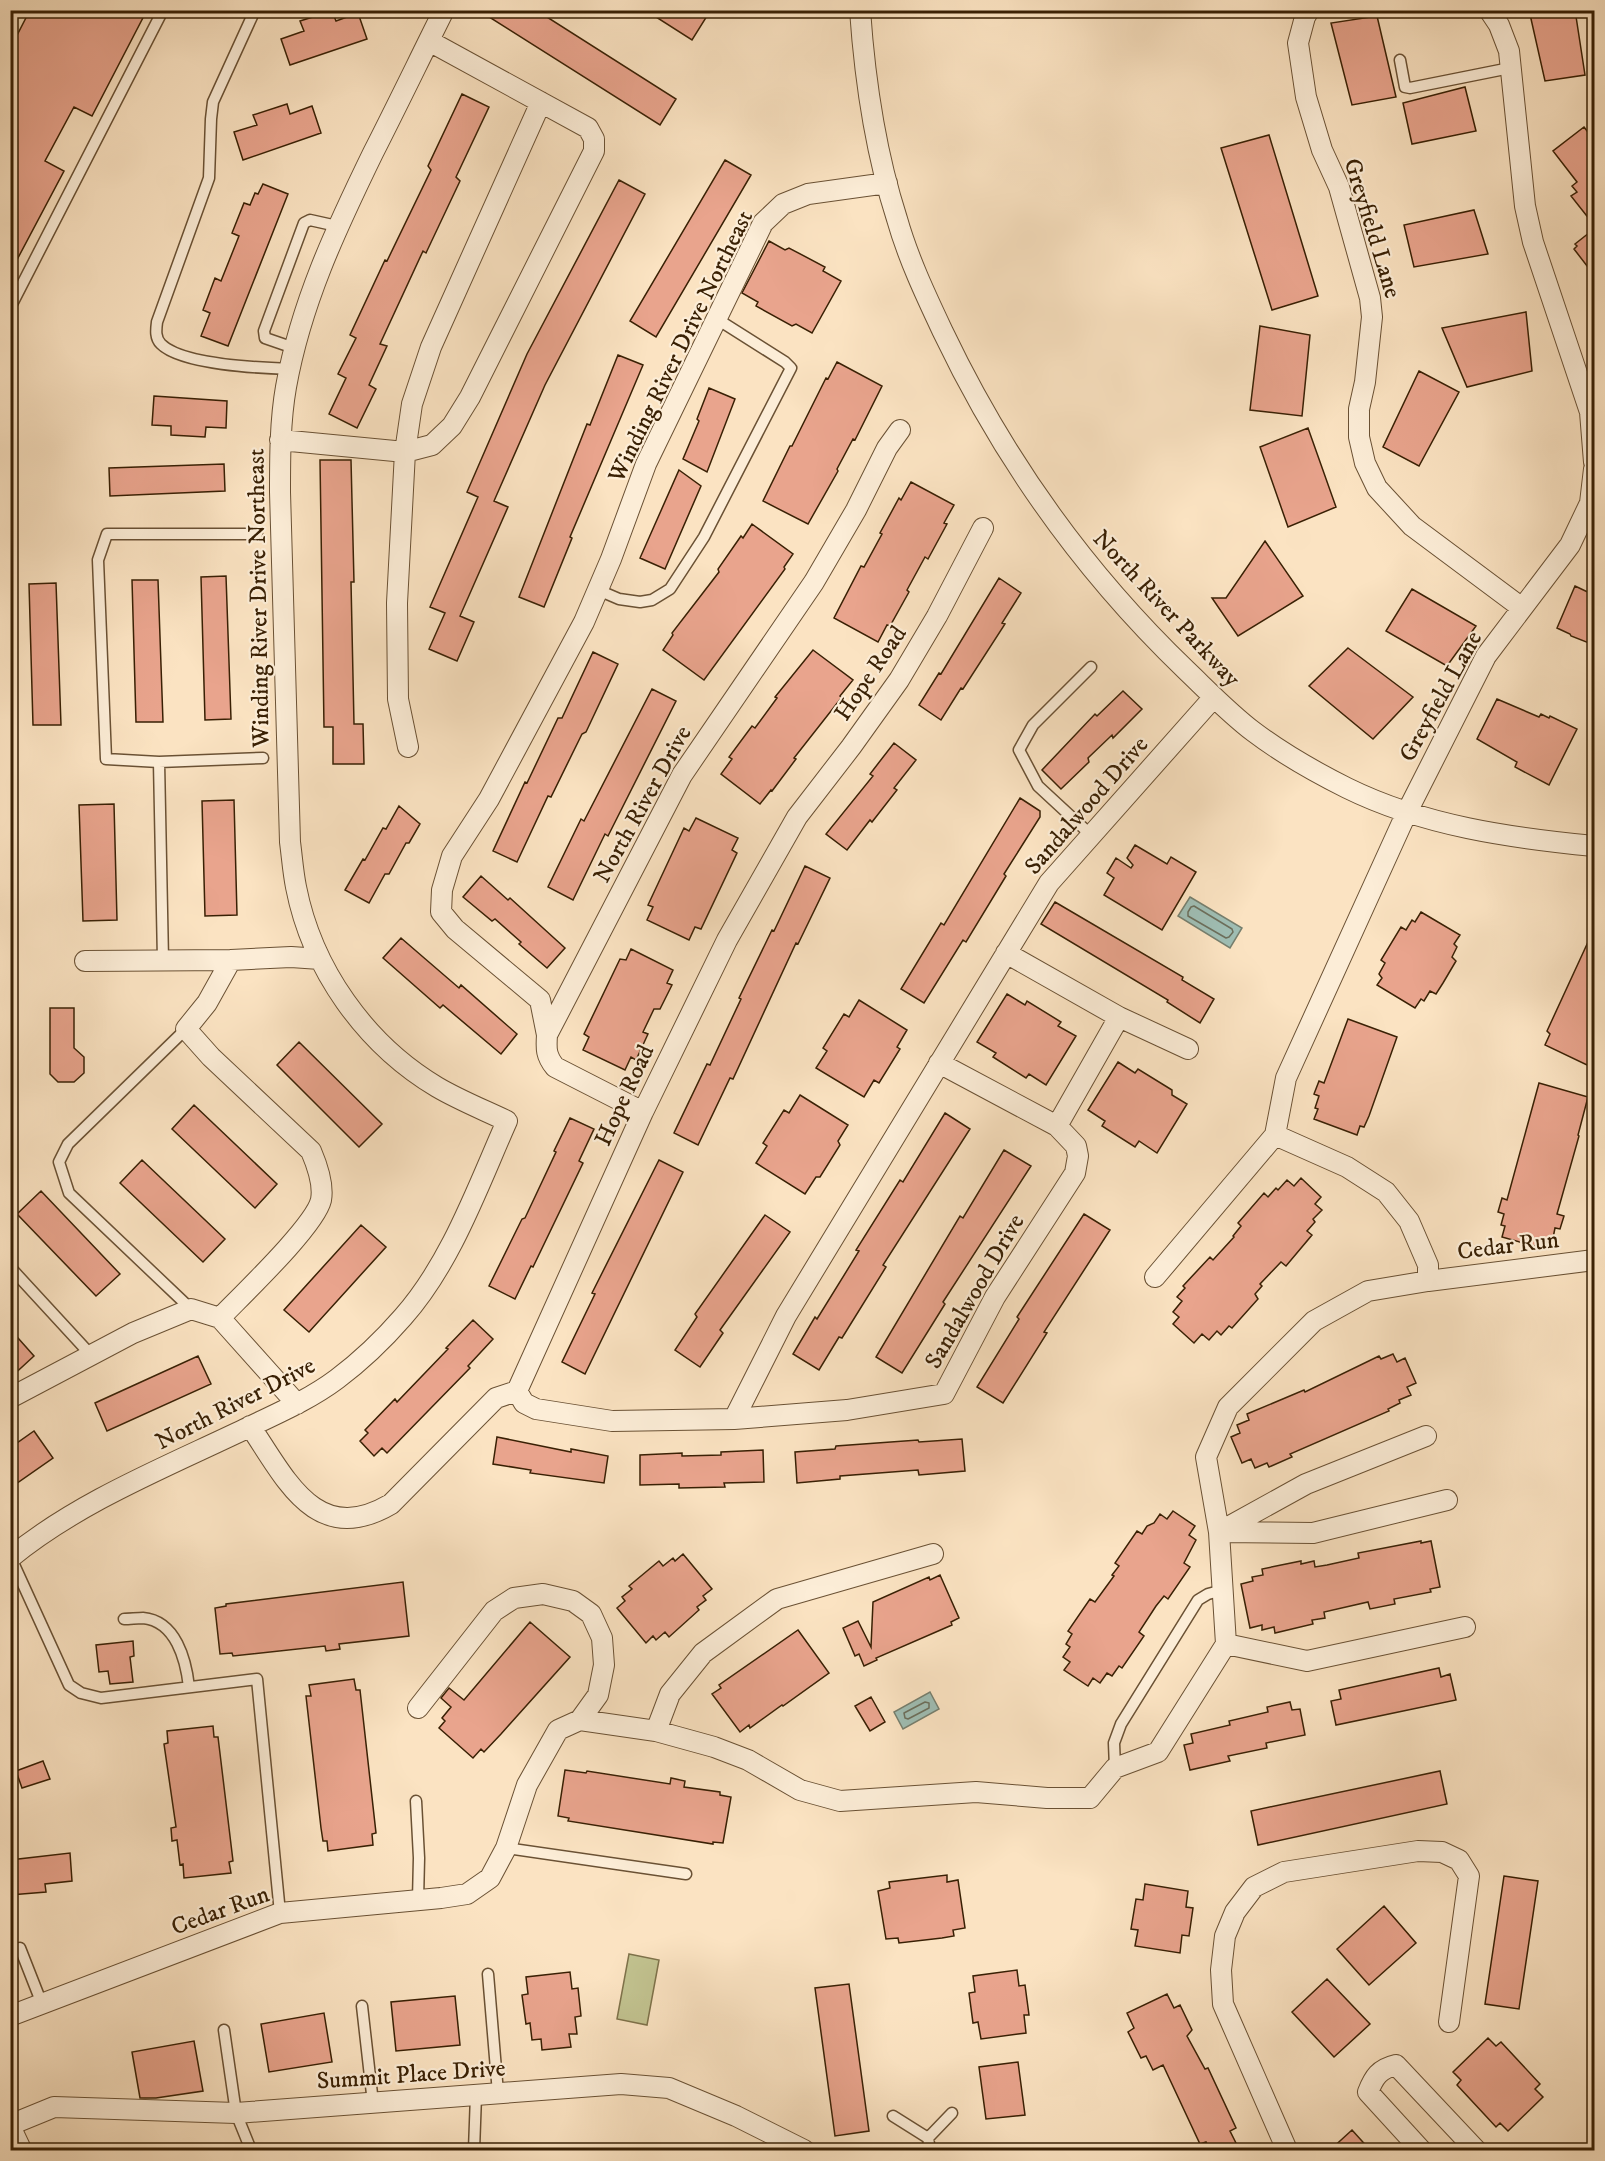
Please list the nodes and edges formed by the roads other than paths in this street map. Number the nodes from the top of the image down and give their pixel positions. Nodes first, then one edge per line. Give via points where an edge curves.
1 (163, 10) edge
2 (255, 10) edge
3 (444, 10) edge
4 (860, 10) edge
5 (1310, 10) edge
6 (1489, 10) edge
7 (429, 41) junction
8 (1400, 60) dead end
9 (1510, 68) junction
10 (541, 102) junction
11 (887, 183) junction
12 (337, 226) junction
13 (10, 308) edge
14 (717, 319) junction
15 (294, 348) junction
16 (290, 369) junction
17 (900, 430) dead end
18 (280, 440) junction
19 (405, 452) junction
20 (1594, 462) edge
21 (1594, 469) edge
22 (983, 528) dead end
23 (257, 534) dead end
24 (598, 590) junction
25 (1522, 608) junction
26 (1091, 667) dead end
27 (1214, 697) junction
28 (408, 747) dead end
29 (263, 758) dead end
30 (159, 762) junction
31 (1407, 812) junction
32 (1091, 835) junction
33 (1594, 846) edge
34 (1006, 953) junction
35 (320, 959) junction
36 (163, 960) junction
37 (231, 960) junction
38 (85, 961) dead end
39 (1119, 1017) junction
40 (186, 1029) junction
41 (547, 1035) junction
42 (1188, 1049) dead end
43 (939, 1063) junction
44 (643, 1112) junction
45 (507, 1121) joint
46 (1056, 1126) junction
47 (1275, 1135) junction
48 (1594, 1260) edge
49 (10, 1267) edge
50 (1155, 1277) dead end
51 (1428, 1281) junction
52 (191, 1309) junction
53 (220, 1318) junction
54 (91, 1355) junction
55 (517, 1391) junction
56 (10, 1398) edge
57 (297, 1404) junction
58 (734, 1419) junction
59 (250, 1426) junction
60 (1426, 1436) dead end
61 (1448, 1500) dead end
62 (1219, 1532) junction
63 (933, 1554) dead end
64 (11, 1558) edge
65 (1223, 1590) junction
66 (124, 1619) dead end
67 (1465, 1627) dead end
68 (1226, 1644) junction
69 (189, 1687) junction
70 (418, 1708) dead end
71 (580, 1720) junction
72 (656, 1731) junction
73 (1115, 1768) junction
74 (416, 1801) dead end
75 (506, 1848) junction
76 (686, 1874) dead end
77 (418, 1900) junction
78 (280, 1913) junction
79 (20, 1948) dead end
80 (488, 1974) dead end
81 (42, 2004) junction
82 (362, 2006) dead end
83 (10, 2016) edge
84 (1449, 2022) dead end
85 (224, 2030) dead end
86 (498, 2093) junction
87 (476, 2095) junction
88 (374, 2103) junction
89 (236, 2113) junction
90 (952, 2113) dead end
91 (893, 2116) dead end
92 (10, 2125) edge
93 (10, 2133) edge
94 (928, 2138) junction
95 (18, 2151) edge
96 (250, 2151) edge
97 (474, 2151) edge
98 (804, 2151) edge
99 (930, 2151) edge
100 (1287, 2151) edge
101 (1421, 2151) edge
102 (1476, 2151) edge

1 - 13 lane
2 - 16 lane via 213,102 208,178 156,334 160,343 184,357
3 - 7 street, Winding River Drive Northeast
4 - 11 street, North River Parkway via 876,146
5 - 25 street, Greyfield Lane via 1298,43 1306,98 1322,150 1339,187 1370,298 1372,317 1359,409 1365,463 1377,488 1412,526
6 - 9 street via 1509,51
7 - 10 street
7 - 12 street, Winding River Drive Northeast
8 - 9 lane via 1405,87 1410,88
9 - 20 street via 1525,206 1533,242 1590,412
10 - 19 street via 431,347 412,404
10 - 19 street via 588,128 594,139 594,151 452,426 432,445
11 - 14 street, Winding River Drive Northeast via 808,194 783,204 763,223
11 - 27 street, North River Parkway via 897,222 928,300 967,381 1026,480 1114,596
12 - 15 street, Winding River Drive Northeast via 314,282
12 - 15 lane via 310,220 304,224 264,331 265,338
14 - 24 street, Winding River Drive Northeast via 646,464
14 - 24 lane via 791,368 704,537 670,589 640,602
15 - 16 street, Winding River Drive Northeast
16 - 18 street, Winding River Drive Northeast
17 - 41 street, North River Drive via 814,582 682,775
18 - 19 street
18 - 35 street, Winding River Drive Northeast via 290,842 296,887
19 - 28 street via 397,603 398,699
21 - 25 street, Greyfield Lane via 1590,503 1570,545
22 - 44 street, Hope Road via 899,680 797,817 727,939
23 - 30 lane via 107,534 98,560 106,759
24 - 41 street, Winding River Drive Northeast via 489,799 452,856 442,890 441,912 455,929 540,1000
25 - 31 street, Greyfield Lane via 1486,656
26 - 32 lane via 1033,725 1019,750 1038,786
27 - 31 street, North River Parkway via 1251,730 1294,760
27 - 32 street, Sandalwood Drive
29 - 30 lane
30 - 36 lane
31 - 33 street, North River Parkway via 1464,828
31 - 47 street, Greyfield Lane via 1286,1078
32 - 34 street, Sandalwood Drive via 1049,883
34 - 39 street
34 - 43 street, Sandalwood Drive
35 - 37 street
35 - 45 street, Winding River Drive Northeast via 360,1020 408,1067 438,1087
36 - 37 street
36 - 38 street
37 - 40 street via 207,1003
39 - 42 street
39 - 46 street
40 - 52 lane via 68,1144 59,1162 69,1193
40 - 53 street via 311,1151 319,1169 321,1200 308,1224
41 - 44 street via 548,1058 555,1067
43 - 46 street, Sandalwood Drive
43 - 58 street, Sandalwood Drive via 786,1316
44 - 55 street, Hope Road
45 - 57 street, North River Drive via 449,1249 405,1316 336,1380
46 - 58 street, Sandalwood Drive via 1076,1146 1075,1173 995,1297 944,1394 847,1410
47 - 50 street
47 - 51 street via 1347,1167 1386,1192 1409,1221 1428,1265
48 - 51 street, Cedar Run
49 - 54 lane
51 - 62 street, Cedar Run via 1368,1291 1314,1322 1228,1407 1206,1457
52 - 53 street
52 - 54 street
53 - 57 street
54 - 56 street
55 - 58 street, Sandalwood Drive via 524,1402 536,1409 612,1421
55 - 59 street via 496,1398 391,1504 358,1518 330,1516 305,1502
57 - 59 street, North River Drive
59 - 64 street, North River Drive via 86,1507
60 - 62 street via 1306,1485
61 - 62 street via 1313,1533
62 - 65 street, Cedar Run
63 - 72 street via 777,1599 702,1653 670,1694
64 - 69 lane via 69,1685 101,1698
65 - 68 street, Cedar Run
65 - 73 lane via 1198,1600 1121,1724 1114,1743
66 - 69 lane via 145,1618 172,1634
67 - 68 street via 1307,1661
68 - 73 street via 1158,1752
69 - 78 lane via 257,1679
70 - 71 street, Cedar Run via 494,1611 514,1598 543,1594 573,1601 591,1614 602,1638 604,1665 598,1695
71 - 72 street
71 - 75 street, Cedar Run via 558,1730 527,1785
72 - 73 street via 714,1747 748,1760 800,1790 840,1801 976,1792 1090,1798
74 - 77 lane
75 - 76 lane
75 - 77 street, Cedar Run via 490,1878 467,1894
77 - 78 street, Cedar Run
78 - 81 street, Cedar Run
79 - 81 lane
80 - 86 lane
81 - 83 street, Cedar Run
82 - 88 lane
84 - 100 street via 1469,1876 1460,1860 1442,1852 1418,1851 1284,1872 1254,1887 1235,1912 1225,1936 1223,2004
85 - 89 lane
86 - 87 street, Summit Place Drive
86 - 98 street, Summit Place Drive via 621,2084 669,2088
87 - 88 street, Summit Place Drive
87 - 97 lane
88 - 89 street, Summit Place Drive
89 - 92 street, Summit Place Drive via 54,2107
89 - 96 lane
90 - 94 lane
91 - 94 lane
93 - 95 street
94 - 99 lane
101 - 102 street via 1368,2092 1374,2078 1385,2068 1396,2065

